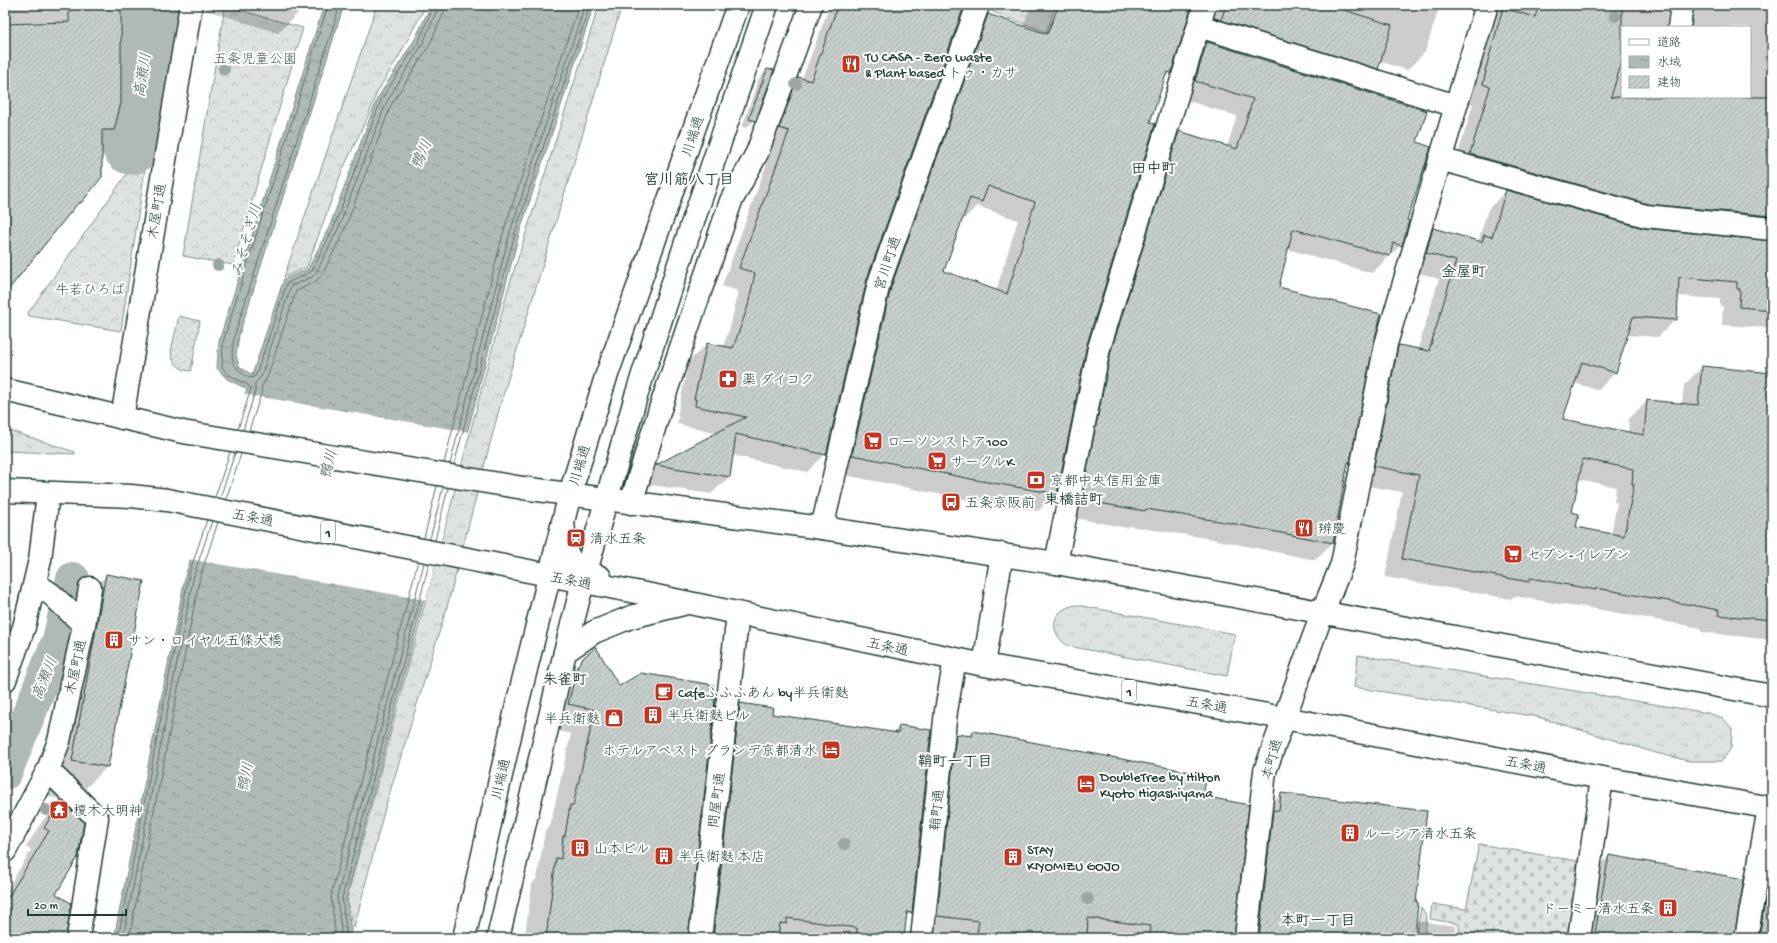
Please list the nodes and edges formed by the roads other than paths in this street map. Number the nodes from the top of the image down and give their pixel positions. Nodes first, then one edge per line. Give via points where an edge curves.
1 (191, 5) edge
2 (738, 5) edge
3 (766, 5) edge
4 (811, 5) edge
5 (978, 5) edge
6 (1205, 5) edge
7 (1487, 5) edge
8 (1682, 5) edge
9 (1199, 26) junction
10 (1679, 26) edge
11 (1456, 106) junction
12 (1440, 158) junction
13 (1772, 229) edge
14 (5, 390) edge
15 (122, 418) junction
16 (5, 491) edge
17 (48, 494) junction
18 (570, 494) junction
19 (606, 499) junction
20 (631, 503) junction
21 (563, 522) junction
22 (822, 528) junction
23 (1002, 554) junction
24 (1056, 562) junction
25 (550, 576) junction
26 (584, 577) junction
27 (90, 588) dead end
28 (43, 589) junction
29 (686, 603) junction
30 (1323, 611) junction
31 (738, 614) junction
32 (81, 622) junction
33 (565, 652) junction
34 (955, 660) junction
35 (984, 666) junction
36 (5, 680) edge
37 (1772, 696) edge
38 (1284, 718) junction
39 (48, 770) junction
40 (1602, 778) junction
41 (1770, 808) edge
42 (8, 839) edge
43 (78, 938) edge
44 (464, 938) edge
45 (498, 938) edge
46 (700, 938) edge
47 (922, 938) edge
48 (1246, 938) edge
49 (1579, 938) edge
50 (1746, 938) edge

1 - 15 main road, 木屋町通
2 - 18 main road, 川端通 via 606,380
3 - 19 main road, 川端通 via 636,396
4 - 20 main road via 757,153 730,201
5 - 22 main road, 宮川町通 via 879,283
6 - 9 main road
7 - 11 main road, 本町通
8 - 10 main road
9 - 11 main road
9 - 24 main road via 1099,348
11 - 12 main road, 本町通
12 - 13 main road via 1646,216
12 - 30 main road, 本町通 via 1386,344 1342,564
14 - 15 main road
15 - 18 main road via 183,432
16 - 17 main road, 五条通 / 1
17 - 25 main road, 五条通 / 1 via 131,496 167,500
17 - 28 main road via 40,560
18 - 19 main road
18 - 21 main road, 川端通
19 - 20 main road
19 - 26 main road, 川端通
20 - 22 main road
21 - 25 main road, 川端通
21 - 26 main road, 1 via 566,551 574,567
22 - 23 main road
23 - 24 main road
23 - 35 main road
24 - 30 main road
25 - 26 main road, 五条通 / 1
25 - 44 main road, 川端通 via 517,705
26 - 29 main road, 五条通 / 1
26 - 33 main road, 川端通
27 - 32 main road
28 - 32 main road, 木屋町通
28 - 36 main road via 24,627
29 - 31 main road, 五条通 / 1
29 - 33 main road, 1 via 631,617 594,632
30 - 37 main road
30 - 38 main road, 本町通
31 - 34 main road, 五条通 / 1
31 - 46 main road, 問屋町通
32 - 39 main road, 木屋町通 via 59,741
33 - 45 main road, 川端通
34 - 35 main road, 五条通 / 1
34 - 47 main road, 鞘町通 via 946,711
35 - 38 main road, 五条通 / 1
38 - 40 main road, 五条通 / 1
38 - 48 main road, 本町通 via 1265,771
39 - 42 main road, 木屋町通
39 - 43 main road via 97,818
40 - 41 main road, 五条通 / 1
40 - 49 main road
41 - 50 main road

